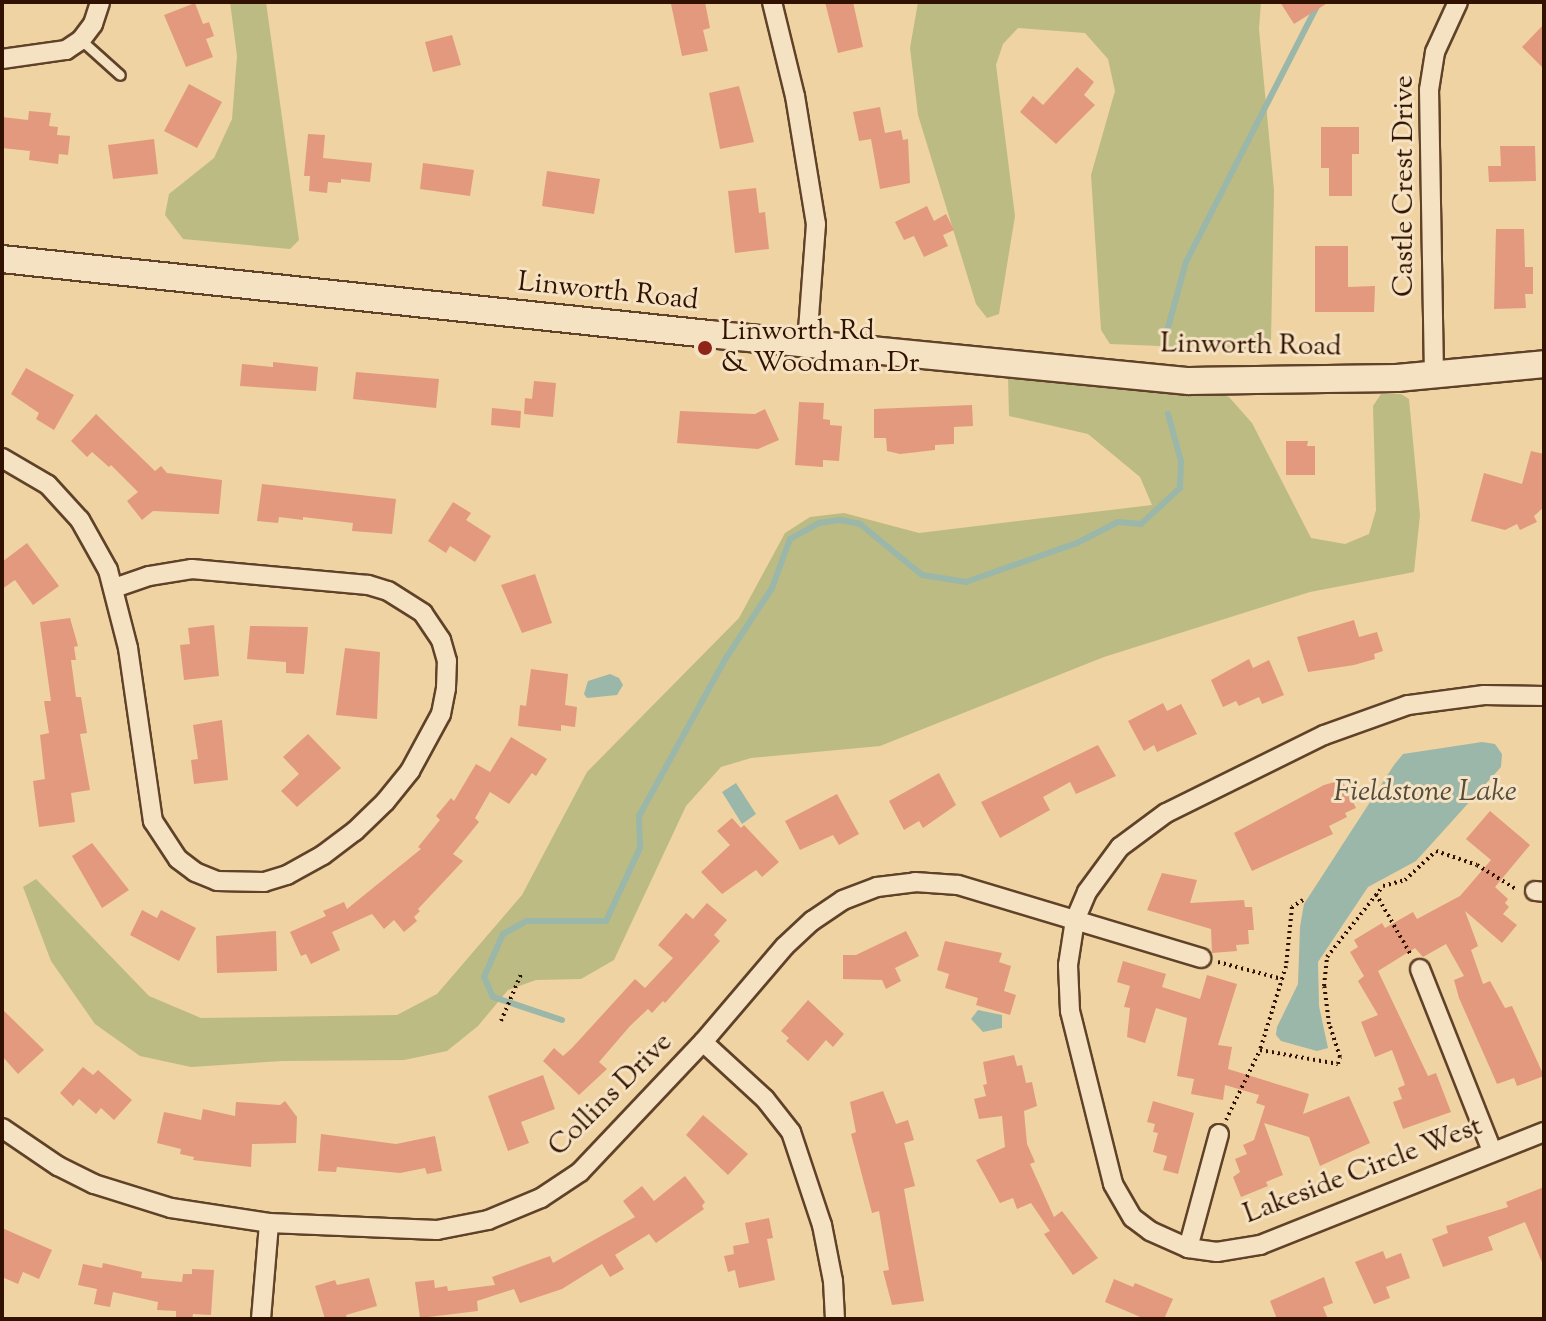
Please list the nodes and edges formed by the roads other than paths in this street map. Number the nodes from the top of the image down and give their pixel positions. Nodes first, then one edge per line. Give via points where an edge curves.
1 (100, 2) edge
2 (772, 2) edge
3 (1451, 4) edge
4 (81, 40) junction
5 (2, 59) edge
6 (120, 75) dead end
7 (2, 259) edge
8 (807, 344) junction
9 (1544, 364) edge
10 (1434, 375) junction
11 (2, 458) edge
12 (115, 588) junction
13 (1544, 696) edge
14 (1075, 920) junction
15 (1201, 958) road end
16 (1420, 969) road end
17 (703, 1042) junction
18 (2, 1128) edge
19 (1544, 1132) edge
20 (1219, 1134) road end
21 (1492, 1151) junction
22 (269, 1223) junction
23 (1188, 1248) junction
24 (261, 1319) edge
25 (835, 1319) edge

1 - 4 street
2 - 8 street via 795,96 816,224
3 - 10 street, Castle Crest Drive via 1429,90
4 - 5 street via 66,50
4 - 6 lane
7 - 8 main road, Linworth Road
8 - 10 main road, Linworth Road via 1189,381
9 - 10 main road, Linworth Road
11 - 12 street via 48,485 80,520
12 - 12 street via 153,821 178,859 217,881 264,882 287,875 334,847 385,802 410,771 441,714 447,674 441,640 423,613 388,591 192,569
13 - 14 street, Lakeside Circle West via 1484,695 1408,705 1256,766 1166,813 1120,847 1087,892
14 - 15 street, Collins Drive
14 - 17 street, Collins Drive via 958,885 915,882 877,887 843,900 812,921
14 - 23 street, Lakeside Circle West via 1068,965 1070,1011 1105,1162 1133,1218
16 - 21 street
17 - 22 street, Collins Drive via 601,1152 541,1198 488,1220 437,1230
17 - 25 street via 765,1099 791,1132 822,1225
18 - 22 street, Collins Drive via 58,1166 129,1197
19 - 21 street, Lakeside Circle West
20 - 23 street
21 - 23 street, Lakeside Circle West via 1260,1245 1217,1252
22 - 24 street

